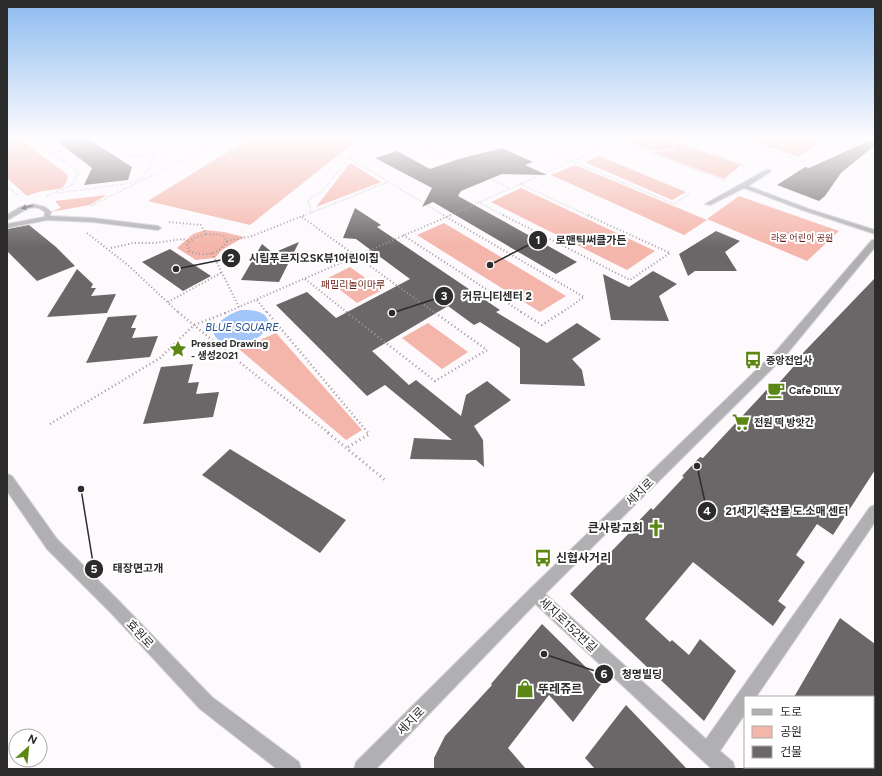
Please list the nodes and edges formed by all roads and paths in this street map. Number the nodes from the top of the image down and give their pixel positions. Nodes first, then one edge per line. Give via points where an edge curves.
1 (78, 174) edge
2 (147, 174) edge
3 (154, 174) edge
4 (336, 174) edge
5 (375, 174) edge
6 (480, 174) edge
7 (540, 174) edge
8 (605, 174) edge
9 (711, 174) edge
10 (743, 174) edge
11 (763, 174) edge
12 (388, 182) junction
13 (520, 183) junction
14 (7, 186) edge
15 (744, 186) junction
16 (509, 188) junction
17 (58, 193) junction
18 (689, 194) dead end
19 (44, 196) dead end
20 (19, 197) dead end
21 (107, 198) dead end
22 (478, 202) junction
23 (708, 204) dead end
24 (311, 213) junction
25 (445, 216) junction
26 (302, 217) junction
27 (7, 218) edge
28 (46, 218) junction
29 (85, 220) junction
30 (7, 226) edge
31 (158, 228) dead end
32 (205, 230) dead end
33 (875, 232) edge
34 (206, 234) junction
35 (403, 235) junction
36 (227, 241) junction
37 (190, 242) junction
38 (875, 242) edge
39 (110, 249) junction
40 (212, 253) junction
41 (356, 256) junction
42 (221, 274) junction
43 (305, 279) junction
44 (257, 300) junction
45 (168, 302) junction
46 (239, 307) junction
47 (194, 325) junction
48 (50, 424) dead end
49 (348, 447) junction
50 (7, 480) edge
51 (385, 480) dead end
52 (875, 511) edge
53 (535, 594) junction
54 (747, 696) edge
55 (744, 701) edge
56 (707, 753) junction
57 (292, 769) edge
58 (364, 769) edge
59 (726, 769) edge

1 - 17 path via 72,185
2 - 17 path via 141,180 124,184
3 - 21 path
4 - 24 path via 322,191 308,200
5 - 12 path
6 - 16 path
7 - 13 path
8 - 18 path via 674,204
9 - 15 path
10 - 15 path
11 - 15 lane
12 - 24 path
12 - 25 path
13 - 16 path
13 - 22 path via 670,253 630,280
14 - 20 path
15 - 23 lane
15 - 33 lane
16 - 22 path
17 - 19 path
22 - 25 path
24 - 26 path
25 - 35 path
25 - 35 path via 584,297 542,325
26 - 36 path via 252,236
26 - 41 path
28 -> 27 lane via 48,212 44,208 33,206 18,210
28 - 29 lane
28 - 30 lane
29 - 31 lane
29 - 39 path via 80,225 81,228
32 - 34 path
34 - 36 path via 223,235
34 - 37 path
35 - 41 path
36 - 40 path via 223,248
37 - 39 path via 184,239 133,243
37 - 40 path via 187,248 193,253
38 - 53 street, 세지로 via 781,353
39 - 45 path
40 - 42 path
41 - 43 path
41 - 43 path via 487,350 435,381
42 - 45 path
42 - 46 path
43 - 44 path
44 - 46 path
44 - 49 path via 369,434
45 - 47 path
46 - 47 path
47 - 48 path via 160,358
47 - 49 path
49 - 51 path
50 - 57 street, 효원로 via 52,544 206,703
52 - 54 street
53 - 56 street, 세지로152번길
53 - 58 street, 세지로
55 - 56 street
56 - 59 street, 세지로152번길

